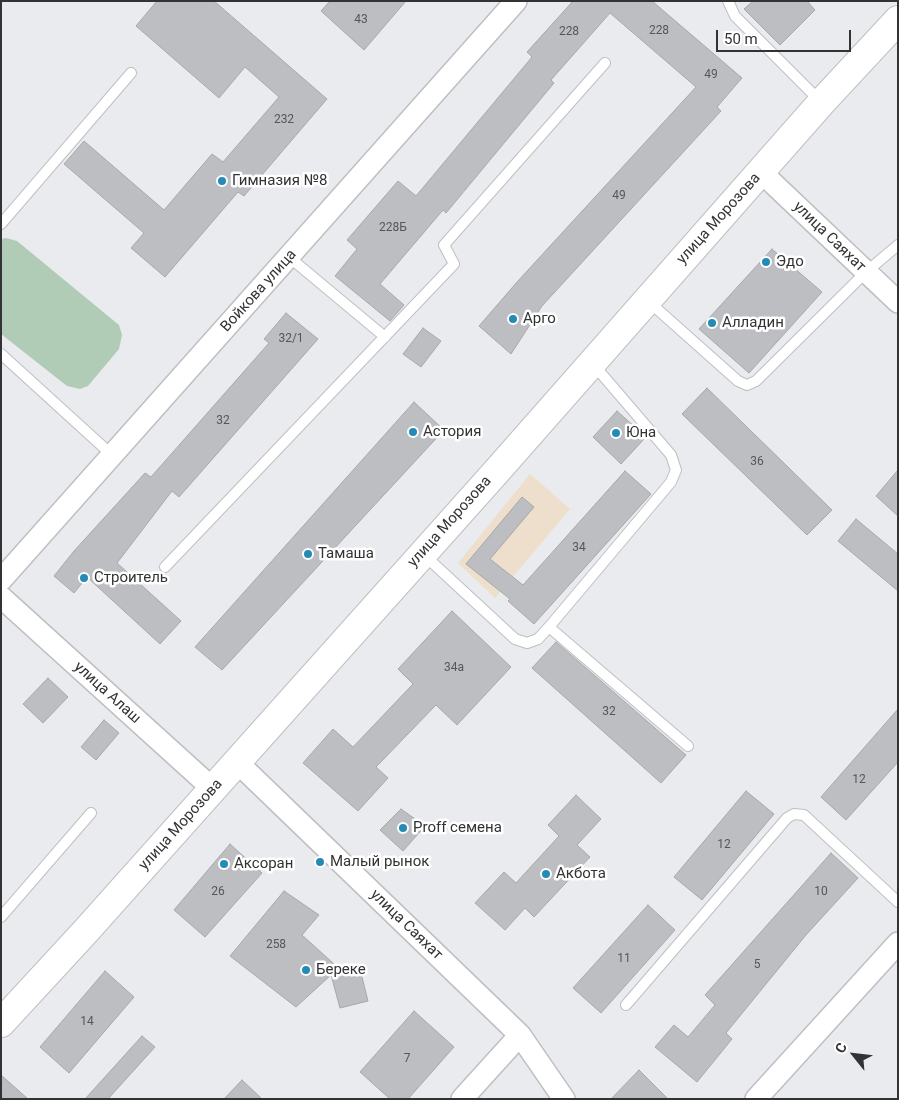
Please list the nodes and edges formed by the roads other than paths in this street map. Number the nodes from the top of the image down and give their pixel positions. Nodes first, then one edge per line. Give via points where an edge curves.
1 (516, 1) edge
2 (728, 1) edge
3 (898, 20) edge
4 (605, 62) dead end
5 (131, 73) dead end
6 (821, 103) junction
7 (761, 172) junction
8 (1, 224) edge
9 (898, 246) edge
10 (289, 256) junction
11 (866, 272) junction
12 (647, 300) junction
13 (898, 302) edge
14 (385, 337) junction
15 (1, 354) edge
16 (592, 363) junction
17 (112, 455) junction
18 (422, 553) junction
19 (165, 567) dead end
20 (1, 580) edge
21 (1, 597) edge
22 (549, 627) junction
23 (688, 746) dead end
24 (237, 762) junction
25 (213, 789) junction
26 (91, 813) dead end
27 (898, 902) edge
28 (1, 918) edge
29 (898, 943) edge
30 (626, 1005) dead end
31 (1, 1023) edge
32 (520, 1035) junction
33 (462, 1099) edge
34 (564, 1099) edge
35 (756, 1099) edge

1 - 10 street, Войкова улица
2 - 6 lane via 735,16
3 - 6 main road, улица Морозова
4 - 14 lane via 444,245 454,264
5 - 8 lane
6 - 7 main road, улица Морозова
7 - 11 street, улица Саяхат
7 - 12 main road, улица Морозова
9 - 11 lane
10 - 14 lane
10 - 17 street, Войкова улица
11 - 12 lane via 756,381 747,385 738,381
11 - 13 street, улица Саяхат
12 - 16 main road, улица Морозова
14 - 19 lane
15 - 17 lane
16 - 18 main road, улица Морозова
16 - 22 lane via 671,455 676,470 671,482
17 - 20 street, Войкова улица
18 - 22 lane via 516,639 527,643 538,639
18 - 24 main road, улица Морозова
21 - 25 street, улица Алаш
22 - 23 lane
24 - 25 main road, улица Морозова
24 - 32 street, улица Саяхат
25 - 31 main road, улица Морозова
26 - 28 lane
27 - 30 lane via 804,815 794,814 787,818
29 - 35 street
32 - 33 street
32 - 34 street, улица Саяхат

